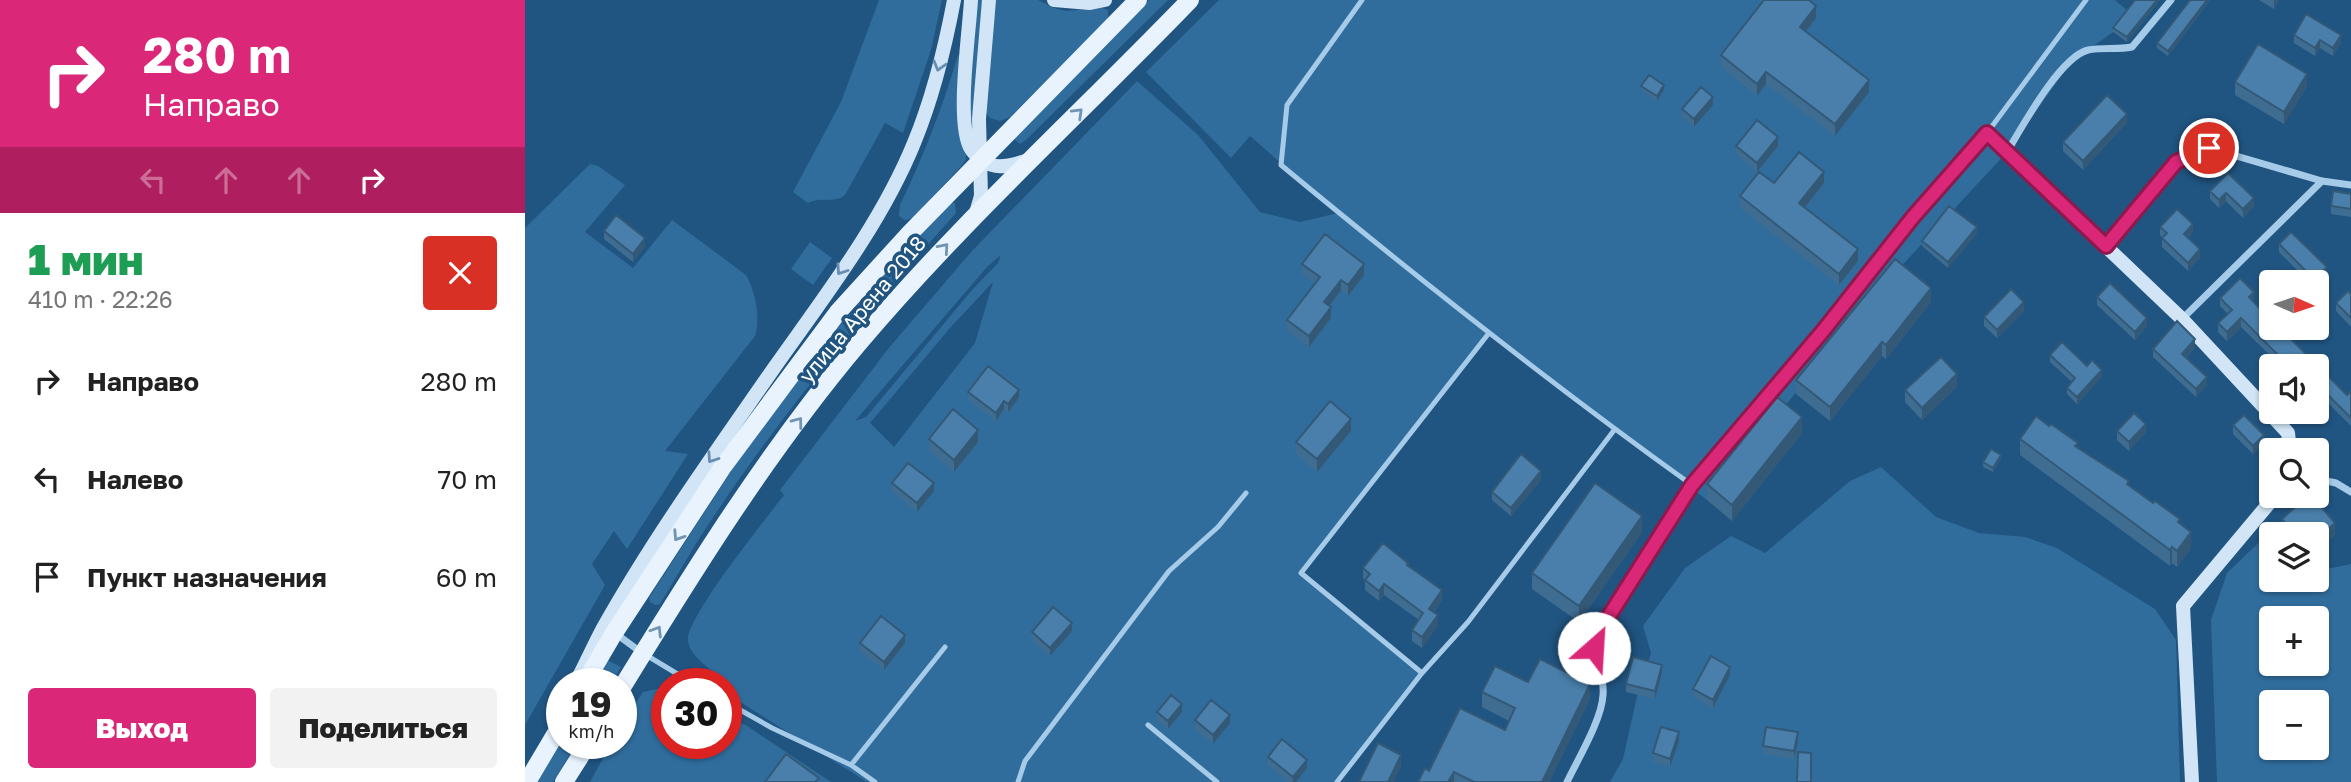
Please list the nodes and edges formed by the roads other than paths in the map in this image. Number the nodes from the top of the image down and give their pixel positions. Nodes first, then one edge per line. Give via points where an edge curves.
1 (954, 0) edge
2 (971, 0) edge
3 (989, 0) edge
4 (1054, 0) edge
5 (1105, 0) edge
6 (1137, 0) edge
7 (1190, 0) edge
8 (1362, 0) edge
9 (2086, 0) edge
10 (2171, 0) edge
11 (1987, 133) junction
12 (2007, 152) junction
13 (981, 160) junction
14 (1029, 160) junction
15 (2322, 181) junction
16 (2351, 185) edge
17 (976, 214) junction
18 (2106, 246) junction
19 (2182, 319) junction
20 (1489, 333) junction
21 (1615, 429) junction
22 (2289, 438) edge
23 (2329, 482) edge
24 (1692, 485) junction
25 (2351, 492) edge
26 (1246, 493) dead end
27 (2265, 508) edge
28 (614, 633) junction
29 (945, 647) dead end
30 (643, 654) junction
31 (583, 668) edge
32 (593, 668) edge
33 (634, 668) edge
34 (667, 668) edge
35 (1422, 673) junction
36 (742, 711) edge
37 (1149, 725) dead end
38 (546, 743) edge
39 (546, 749) edge
40 (579, 759) edge
41 (851, 765) junction
42 (526, 782) edge
43 (564, 782) edge
44 (875, 782) edge
45 (1018, 782) edge
46 (1217, 782) edge
47 (1336, 782) edge
48 (1567, 782) edge
49 (2192, 782) edge

1 -> 31 main road via 931,93 891,191 665,528
2 - 13 main road via 965,132 969,148
3 - 13 main road via 979,119
4 - 5 main road
6 - 13 main road, улица Арена 2018
14 -> 7 main road, улица Арена 2018
8 - 20 lane via 1287,106 1281,165
9 - 11 lane
10 - 12 street via 2132,47 2078,55 2043,91
11 - 12 main road
11 - 24 street
12 - 18 main road
13 - 14 main road via 994,166
13 - 17 main road
13 -> 28 main road, улица Арена 2018 via 838,312 722,468
14 - 17 main road, улица Арена 2018
15 - 16 street
15 - 18 street via 2209,148 2176,162
15 - 19 street
30 -> 17 main road, улица Арена 2018 via 760,472 857,345
18 - 19 main road
19 - 22 main road
20 - 21 lane
20 - 35 lane via 1301,573
21 - 24 lane
21 - 35 lane via 1468,622
23 - 25 street
24 - 48 street via 1597,635 1594,648 1604,681 1603,699
26 - 45 lane via 1218,527 1169,570 1025,761
27 - 49 main road via 2183,606
28 - 30 street
28 - 32 main road, улица Арена 2018
29 - 41 lane
30 - 33 main road, улица Арена 2018
30 - 34 lane
35 - 47 lane
36 - 41 lane
37 - 46 lane
38 - 42 main road
39 - 42 main road
40 - 43 main road
41 - 44 lane

